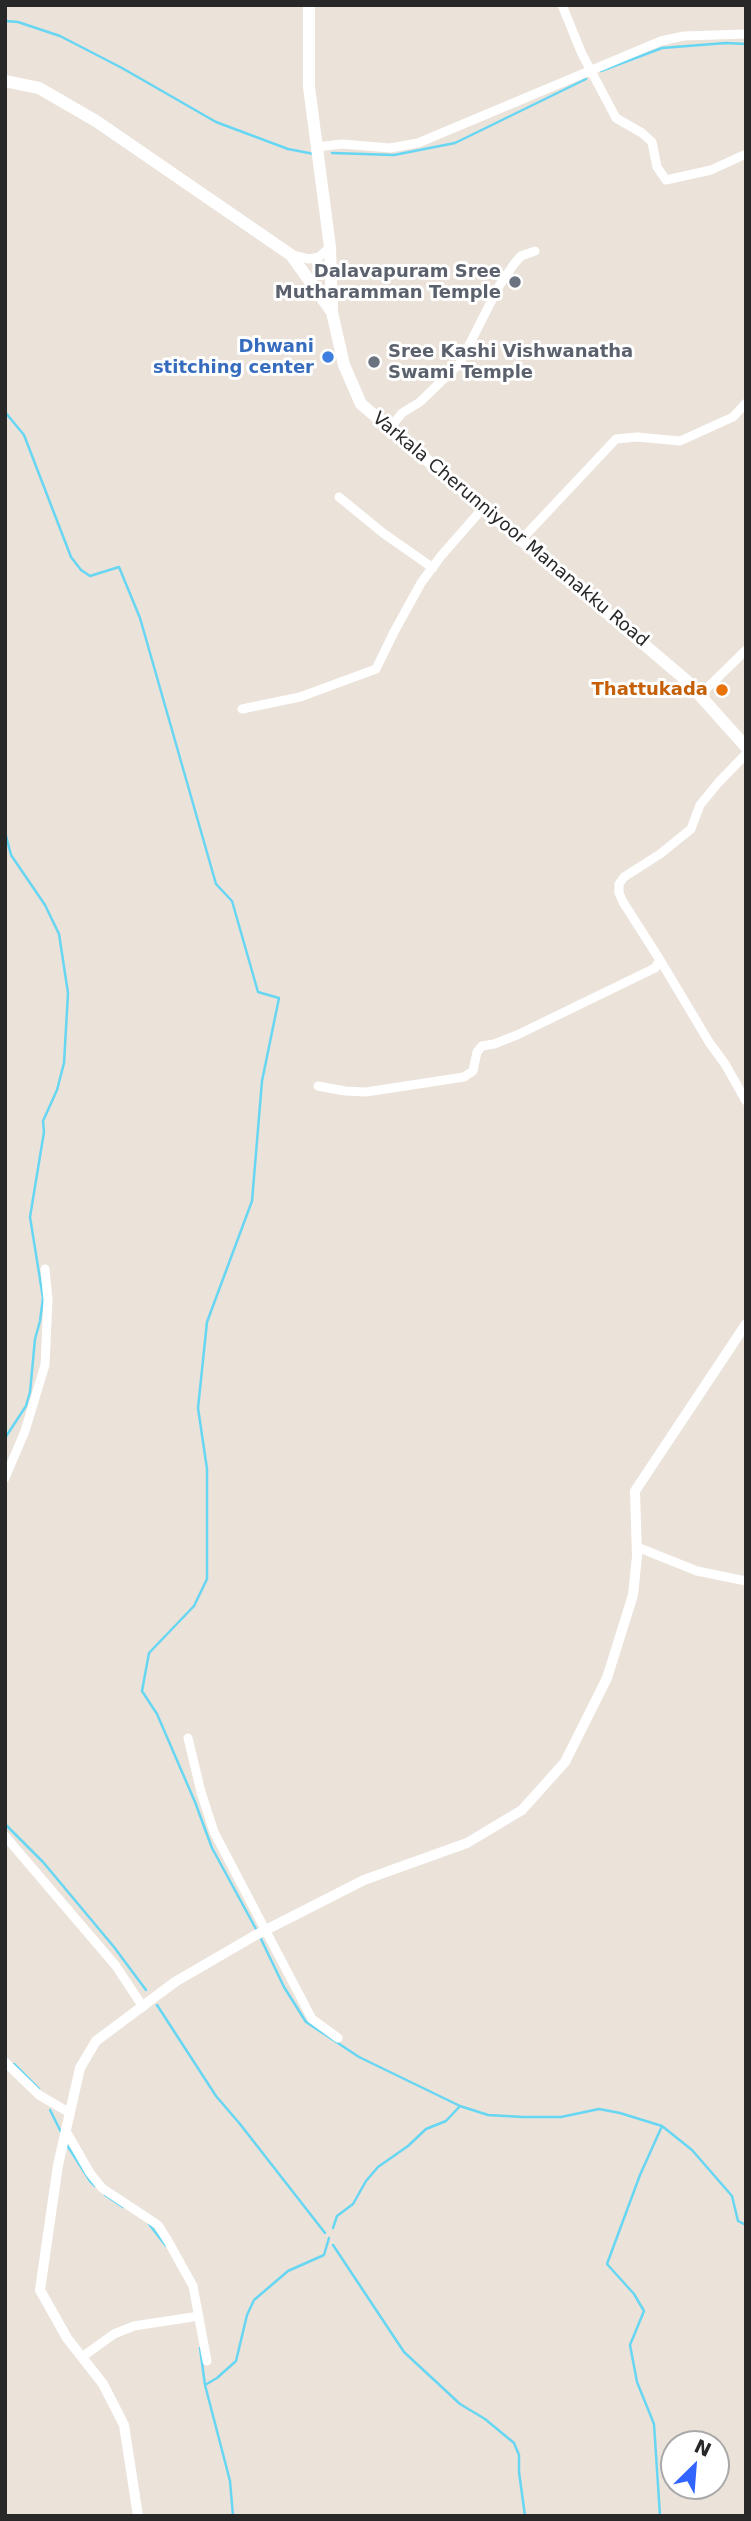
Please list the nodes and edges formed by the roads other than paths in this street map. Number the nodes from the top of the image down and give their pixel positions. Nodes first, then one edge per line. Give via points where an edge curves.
1 (309, 5) edge
2 (562, 5) edge
3 (746, 34) edge
4 (590, 70) junction
5 (5, 81) edge
6 (317, 147) junction
7 (746, 154) edge
8 (330, 247) junction
9 (535, 251) dead end
10 (290, 255) junction
11 (332, 312) junction
12 (746, 403) edge
13 (390, 428) junction
14 (339, 496) dead end
15 (483, 508) junction
16 (521, 540) junction
17 (432, 568) junction
18 (746, 650) edge
19 (699, 696) junction
20 (242, 709) dead end
21 (746, 747) edge
22 (746, 754) edge
23 (660, 960) junction
24 (318, 1086) dead end
25 (746, 1101) edge
26 (45, 1269) dead end
27 (746, 1324) edge
28 (5, 1478) edge
29 (637, 1547) junction
30 (746, 1581) edge
31 (188, 1738) dead end
32 (5, 1836) edge
33 (267, 1930) junction
34 (143, 2007) junction
35 (338, 2038) dead end
36 (5, 2062) edge
37 (70, 2113) junction
38 (66, 2131) junction
39 (199, 2316) junction
40 (82, 2357) junction
41 (207, 2361) dead end
42 (138, 2516) edge

1 - 6 main road via 309,87
2 - 4 street
3 - 4 street via 661,41
4 - 6 street via 418,143 390,148
4 - 7 street via 616,118 652,142 657,167 666,180 711,170
5 - 10 main road, Varkala Cherunniyoor Mananakku Road via 39,88 92,119
6 - 8 main road
8 - 10 street via 309,259
8 - 11 main road
9 - 13 street via 521,256 499,286 460,363
10 - 11 main road, Varkala Cherunniyoor Mananakku Road
11 - 13 main road, Varkala Cherunniyoor Mananakku Road via 344,365 361,404
12 - 16 street via 733,417 680,441 616,439
13 - 15 main road, Varkala Cherunniyoor Mananakku Road
14 - 17 street
15 - 16 main road, Varkala Cherunniyoor Mananakku Road
15 - 17 street
16 - 19 main road, Varkala Cherunniyoor Mananakku Road
17 - 20 street via 376,669 300,697
18 - 19 street
19 - 21 main road, Varkala Cherunniyoor Mananakku Road
22 - 23 street via 700,806 691,829 619,884 623,902
23 - 24 street via 641,976 517,1035 482,1046 473,1071 464,1077 366,1092
23 - 25 street
26 - 28 street via 45,1365
27 - 29 street via 635,1491
29 - 30 street via 697,1571
29 - 33 street via 633,1595 607,1678 565,1762 522,1810 467,1843 364,1881
31 - 33 street via 214,1832
32 - 34 street via 116,1966
33 - 34 street via 174,1982
33 - 35 street via 313,2019
34 - 37 street via 96,2041 80,2068
36 - 37 street via 38,2095
37 - 38 street
38 - 39 street via 102,2188 158,2225 193,2286
38 - 40 street via 40,2290
39 - 40 street via 134,2326
39 - 41 street
40 - 42 street via 103,2384 124,2425

